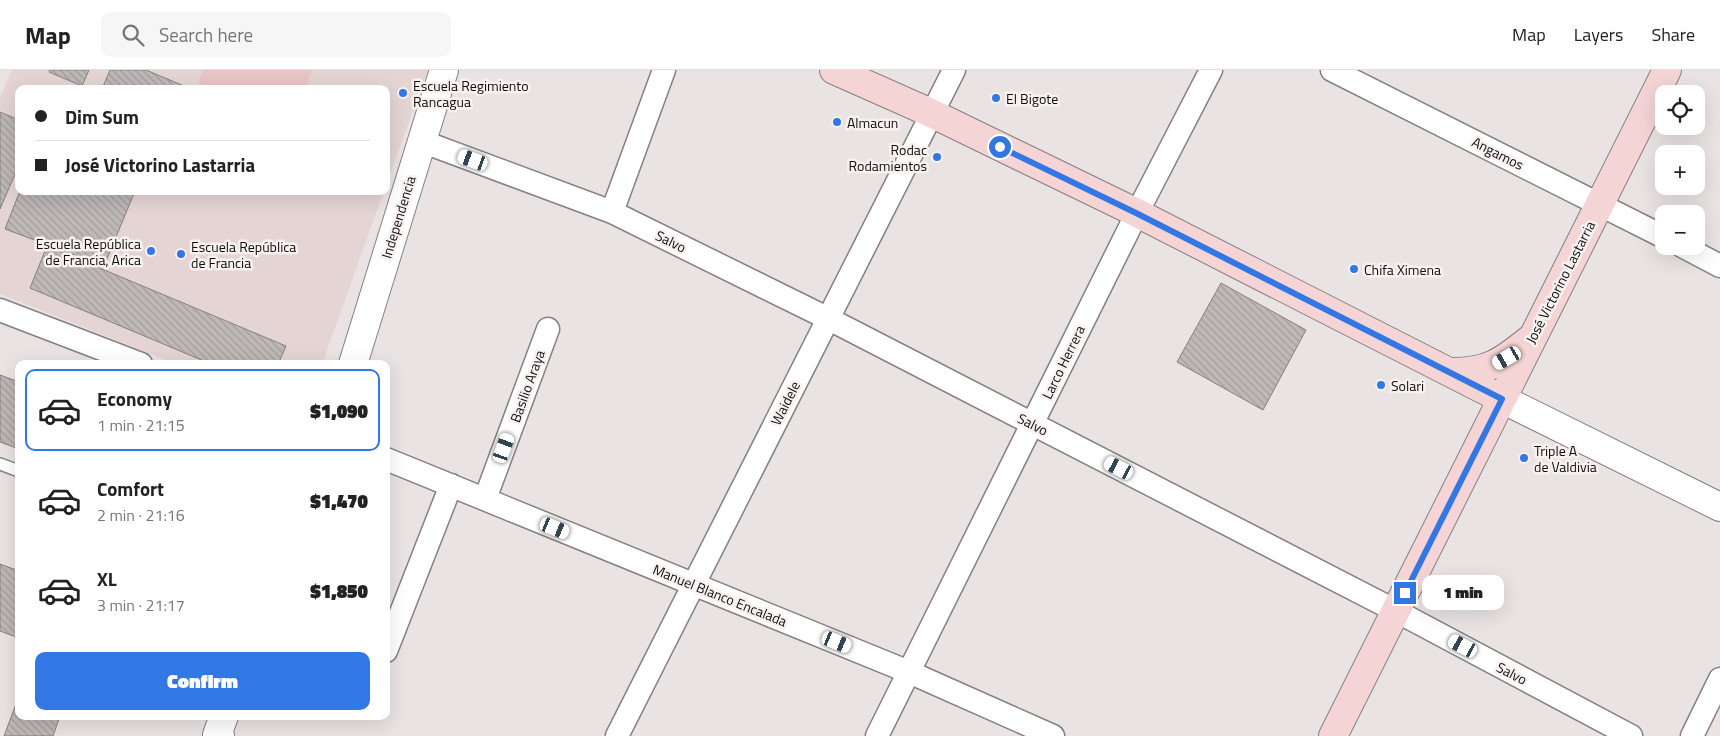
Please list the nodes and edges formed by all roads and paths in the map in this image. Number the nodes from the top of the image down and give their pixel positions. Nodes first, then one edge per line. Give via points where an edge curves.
1 (444, 70) edge
2 (664, 70) edge
3 (834, 70) edge
4 (954, 70) edge
5 (1211, 70) edge
6 (1332, 70) edge
7 (1668, 70) edge
8 (931, 114) junction
9 (421, 140) junction
10 (1600, 204) junction
11 (612, 212) junction
12 (1136, 213) junction
13 (1655, 232) edge
14 (1699, 255) edge
15 (1720, 266) edge
16 (0, 310) edge
17 (828, 318) junction
18 (548, 329) dead end
19 (1533, 337) junction
20 (131, 360) edge
21 (353, 360) edge
22 (1452, 372) junction
23 (1502, 399) junction
24 (1032, 424) junction
25 (390, 461) edge
26 (0, 464) edge
27 (15, 470) edge
28 (451, 485) junction
29 (486, 499) junction
30 (1720, 507) edge
31 (693, 584) junction
32 (1396, 611) junction
33 (390, 641) edge
34 (908, 672) junction
35 (1720, 679) edge
36 (616, 736) edge
37 (877, 736) edge
38 (1052, 736) edge
39 (1333, 736) edge
40 (1631, 736) edge
41 (1692, 736) edge

1 - 9 street, Independencia
2 - 11 street
3 - 8 main road
4 - 8 street, Waidele
5 - 12 street, Larco Herrera
6 - 10 street, Angamos
7 - 10 main road, José Victorino Lastarria
8 - 12 main road
8 - 17 street, Waidele
9 - 11 street, Salvo
9 - 21 street, Independencia
10 - 13 street, Angamos
10 - 19 main road, José Victorino Lastarria
11 - 17 street, Salvo
12 - 22 main road
12 - 24 street, Larco Herrera
14 - 15 street
16 - 20 street
17 - 24 street, Salvo
17 - 31 street, Waidele
18 - 29 street, Basilio Araya
19 - 22 main road via 1493,366 1474,372
19 - 23 main road, José Victorino Lastarria
22 - 23 main road
23 - 30 street
23 - 32 main road, José Victorino Lastarria
24 - 32 street, Salvo
24 - 34 street, Larco Herrera
25 - 28 street, Manuel Blanco Encalada
26 - 27 lane
28 - 29 street, Manuel Blanco Encalada
28 - 33 street
29 - 31 street, Manuel Blanco Encalada
31 - 34 street, Manuel Blanco Encalada
31 - 36 street, Waidele
32 - 39 main road, José Victorino Lastarria
32 - 40 street, Salvo
34 - 37 street, Larco Herrera
34 - 38 street, Manuel Blanco Encalada
35 - 41 street

